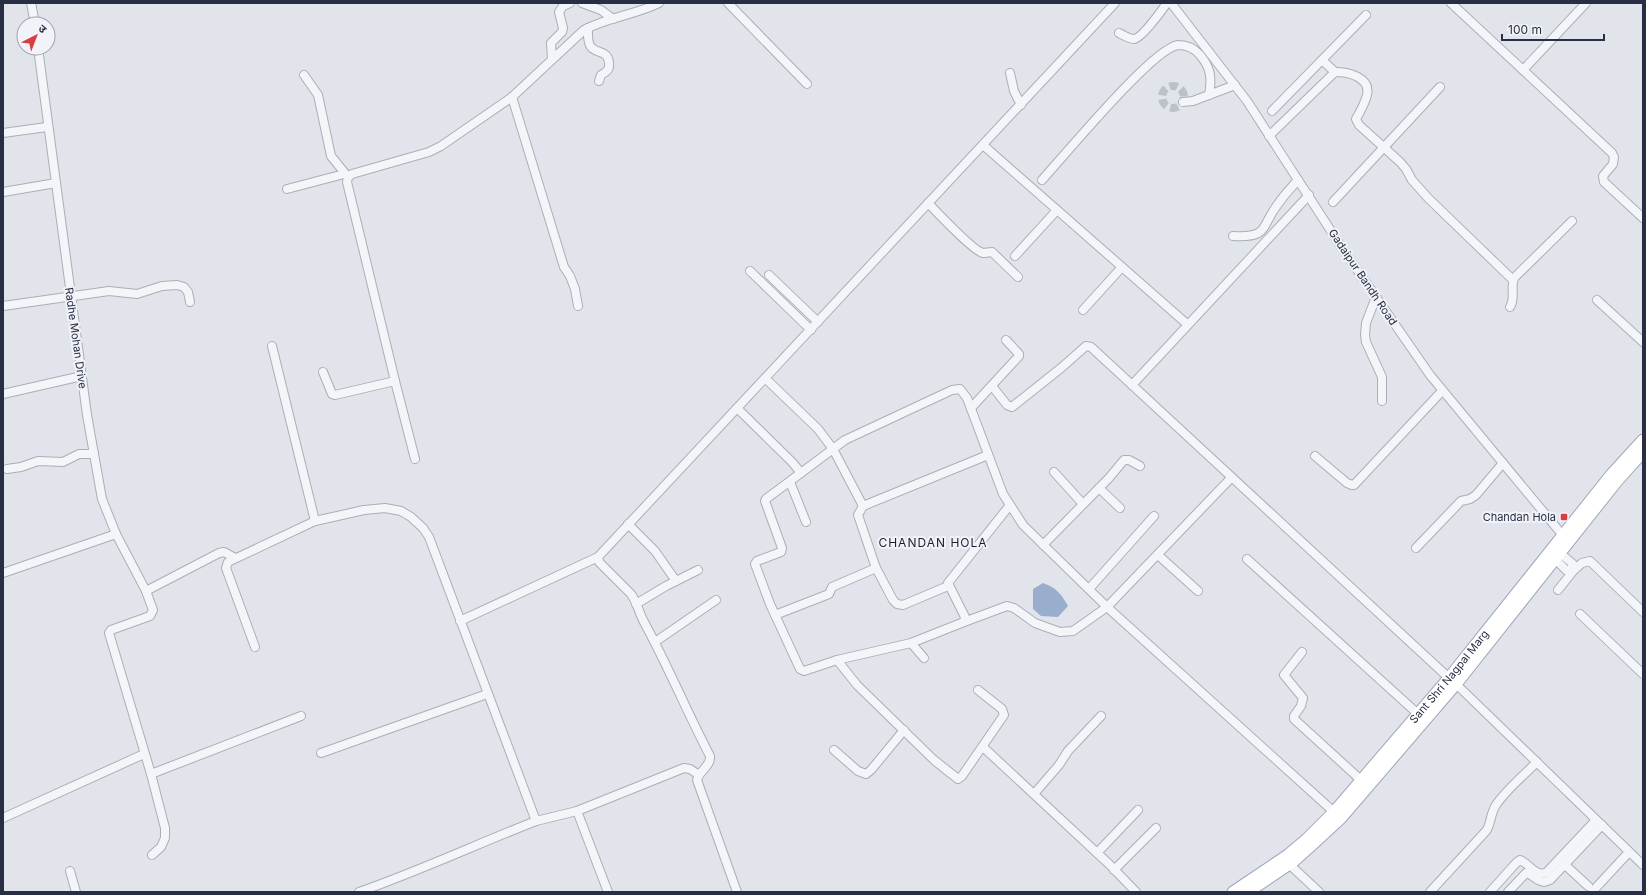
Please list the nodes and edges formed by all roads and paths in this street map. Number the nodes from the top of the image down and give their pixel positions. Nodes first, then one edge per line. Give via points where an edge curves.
1 (31, 3) edge
2 (570, 3) edge
3 (582, 3) edge
4 (659, 3) edge
5 (728, 3) edge
6 (1115, 3) edge
7 (1167, 3) edge
8 (1171, 3) edge
9 (1451, 3) edge
10 (1586, 3) edge
11 (1366, 15) dead end
12 (33, 16) edge
13 (613, 19) junction
14 (588, 28) junction
15 (1119, 33) dead end
16 (39, 56) edge
17 (552, 59) junction
18 (1322, 60) junction
19 (1523, 70) junction
20 (1335, 72) junction
21 (1010, 73) dead end
22 (304, 75) dead end
23 (599, 81) dead end
24 (807, 84) dead end
25 (1235, 85) junction
26 (1440, 87) dead end
27 (1209, 95) junction
28 (512, 97) junction
29 (1183, 102) tunnel mouth
30 (1021, 105) junction
31 (1272, 111) dead end
32 (47, 127) junction
33 (3, 132) edge
34 (1269, 136) junction
35 (983, 145) junction
36 (1384, 147) junction
37 (346, 175) junction
38 (1042, 180) dead end
39 (1298, 180) junction
40 (56, 183) junction
41 (287, 189) dead end
42 (3, 192) edge
43 (1309, 195) junction
44 (928, 202) junction
45 (1333, 202) dead end
46 (1057, 210) junction
47 (1643, 218) edge
48 (1572, 221) dead end
49 (1233, 236) dead end
50 (1015, 256) dead end
51 (1122, 267) junction
52 (750, 271) dead end
53 (769, 275) dead end
54 (1018, 277) dead end
55 (1513, 280) junction
56 (71, 297) junction
57 (1376, 297) junction
58 (1597, 300) dead end
59 (190, 302) dead end
60 (3, 306) edge
61 (578, 306) dead end
62 (1510, 307) dead end
63 (1083, 310) dead end
64 (818, 322) junction
65 (1187, 324) junction
66 (811, 330) junction
67 (1006, 340) dead end
68 (1643, 342) edge
69 (272, 346) dead end
70 (323, 372) dead end
71 (82, 376) junction
72 (766, 378) junction
73 (395, 381) junction
74 (1132, 385) junction
75 (992, 386) junction
76 (1442, 390) junction
77 (3, 394) edge
78 (1382, 401) dead end
79 (738, 408) junction
80 (971, 408) junction
81 (1643, 440) edge
82 (833, 449) junction
83 (1643, 452) edge
84 (94, 454) junction
85 (988, 456) junction
86 (1315, 456) dead end
87 (415, 459) dead end
88 (1503, 464) junction
89 (1140, 466) dead end
90 (7, 469) dead end
91 (1054, 472) dead end
92 (801, 473) junction
93 (1231, 478) junction
94 (790, 482) junction
95 (1099, 488) junction
96 (1083, 504) junction
97 (1010, 505) junction
98 (863, 506) junction
99 (1120, 508) dead end
100 (1154, 516) dead end
101 (315, 521) junction
102 (806, 522) dead end
103 (628, 524) junction
104 (116, 534) junction
105 (1566, 538) junction
106 (1042, 545) junction
107 (1416, 548) dead end
108 (1158, 555) junction
109 (1557, 556) junction
110 (598, 557) junction
111 (235, 558) junction
112 (1247, 558) dead end
113 (876, 568) junction
114 (1573, 569) junction
115 (698, 570) dead end
116 (3, 574) edge
117 (676, 581) junction
118 (948, 586) junction
119 (1088, 589) junction
120 (1558, 590) dead end
121 (146, 591) junction
122 (1198, 591) dead end
123 (716, 600) dead end
124 (636, 604) junction
125 (1107, 608) junction
126 (1643, 612) edge
127 (775, 614) junction
128 (1580, 614) dead end
129 (460, 621) junction
130 (964, 622) junction
131 (655, 642) junction
132 (911, 643) junction
133 (255, 647) dead end
134 (1302, 652) dead end
135 (924, 658) dead end
136 (837, 660) junction
137 (1643, 674) edge
138 (1452, 681) junction
139 (978, 690) dead end
140 (488, 694) junction
141 (1418, 714) junction
142 (301, 716) dead end
143 (1101, 716) dead end
144 (904, 730) junction
145 (983, 747) junction
146 (834, 750) dead end
147 (321, 753) dead end
148 (144, 754) junction
149 (1537, 762) junction
150 (151, 774) junction
151 (699, 774) junction
152 (1362, 781) junction
153 (1034, 794) junction
154 (1138, 810) dead end
155 (577, 811) junction
156 (1334, 812) junction
157 (3, 818) edge
158 (536, 821) junction
159 (1599, 822) junction
160 (1156, 828) dead end
161 (1629, 852) junction
162 (1097, 853) junction
163 (152, 855) dead end
164 (1289, 864) junction
165 (1564, 864) junction
166 (1643, 865) edge
167 (1114, 870) junction
168 (70, 871) dead end
169 (1590, 889) edge
170 (76, 892) edge
171 (359, 892) edge
172 (608, 892) edge
173 (737, 892) edge
174 (1136, 892) edge
175 (1233, 892) edge
176 (1248, 892) edge
177 (1320, 892) edge
178 (1430, 892) edge
179 (1490, 892) edge
180 (1508, 892) edge

1 - 12 street
2 - 17 street via 563,6 559,12 563,28 551,43
3 - 13 street via 602,10
4 - 13 street
5 - 24 street
6 - 30 street
7 - 15 street via 1138,37 1132,38
8 - 25 street, Gadaipur Bandh Road
9 - 19 street
10 - 19 street
11 - 18 street
13 - 14 street
14 - 17 street
14 - 23 street via 590,46 606,55 609,60 610,67 601,75
16 - 32 street, Radhe Mohan Drive
17 - 28 street
18 - 20 street
18 - 31 street
19 - 47 street via 1612,154 1614,160 1603,176 1604,182
20 - 34 street
20 - 36 street via 1352,73 1366,86 1367,94 1356,119 1362,128
21 - 30 street via 1014,91
22 - 37 street via 318,95 331,156
25 - 27 street
25 - 34 street, Gadaipur Bandh Road
26 - 36 street
27 - 29 street
27 - 38 street via 1211,75 1203,60 1196,52 1185,46 1171,48 1154,59 1130,82
28 - 37 street via 435,150
28 - 61 street
30 - 35 street
32 - 33 street
32 - 40 street, Radhe Mohan Drive
34 - 39 street, Gadaipur Bandh Road
35 - 44 street
35 - 46 street
36 - 45 street
36 - 55 street via 1400,162 1428,198
37 - 41 street
37 - 73 street
39 - 43 street, Gadaipur Bandh Road
39 - 49 street via 1277,204 1258,233 1252,236
40 - 42 street
40 - 56 street, Radhe Mohan Drive
43 - 57 street, Gadaipur Bandh Road
43 - 65 street
44 - 54 street via 973,246 982,253 992,252
44 - 64 street
46 - 50 street
46 - 51 street
48 - 55 street
51 - 63 street
51 - 65 street
52 - 66 street
53 - 64 street
55 - 62 street via 1514,297
56 - 59 street via 108,291 137,294 162,286 177,285 184,287 188,292
56 - 60 street
56 - 71 street, Radhe Mohan Drive
57 - 76 street, Gadaipur Bandh Road
57 - 78 street via 1366,323 1365,335 1382,377
58 - 68 street
64 - 66 street
65 - 74 street
66 - 72 street
67 - 75 street via 1019,356
69 - 101 street
70 - 73 street via 332,394 335,395
71 - 77 street
71 - 84 street, Radhe Mohan Drive
72 - 79 street
72 - 82 street via 818,429
73 - 87 street
74 - 75 street via 1091,346 1087,346 1012,407 1006,405
74 - 93 street
75 - 80 street
76 - 86 street via 1354,484 1347,483
76 - 88 street, Gadaipur Bandh Road
79 - 92 street
79 - 103 street
80 - 82 street via 965,394 956,388 848,438
80 - 85 street
81 - 105 main road, Sant Shri Nagpal Marg via 1621,463
82 - 92 street
82 - 98 street
83 - 105 main road, Sant Shri Nagpal Marg
84 - 90 street via 79,454 64,462 38,461
84 - 104 street, Radhe Mohan Drive via 102,499
85 - 97 street
85 - 98 street
88 - 105 street, Gadaipur Bandh Road
88 - 107 street via 1476,495 1461,501
89 - 95 street via 1124,460
91 - 96 street
92 - 94 street
93 - 108 street
93 - 138 street
94 - 102 street
94 - 127 street via 766,500 782,549 754,564
95 - 96 street
95 - 99 street
96 - 106 street
97 - 106 street
97 - 118 street via 949,579
98 - 113 street via 858,514
100 - 119 street
101 - 111 street
101 - 129 street via 385,508 401,511 411,517 429,537
103 - 110 street
103 - 117 street via 655,551
104 - 116 street
104 - 121 street, Radhe Mohan Drive
105 - 109 main road, Sant Shri Nagpal Marg
105 - 138 main road, Sant Shri Nagpal Marg
106 - 119 street
108 - 122 street
108 - 125 street
109 - 114 street via 1573,564
109 - 138 main road, Sant Shri Nagpal Marg
110 - 124 street via 599,562 631,594
110 - 129 street
111 - 121 street via 224,552 219,553
111 - 133 street via 228,562 226,568
112 - 141 street
113 - 118 street via 897,604 902,605
113 - 127 street via 832,586 829,594
114 - 120 street
114 - 126 street via 1590,561
115 - 117 street
117 - 124 street
118 - 130 street via 965,617
119 - 125 street
121 - 148 street, Radhe Mohan Drive via 153,610 150,616 110,630 109,633
123 - 131 street
124 - 131 street
125 - 130 street via 1064,633 1035,623 1007,606
125 - 156 street
127 - 136 street via 802,671
128 - 137 street
129 - 140 street
130 - 132 street
131 - 151 street via 710,756 709,763
132 - 135 street
132 - 136 street
134 - 152 street via 1284,675 1303,698 1294,719
136 - 144 street via 857,684
138 - 141 main road, Sant Shri Nagpal Marg
138 - 149 street
138 - 164 main road, Sant Shri Nagpal Marg via 1341,818
139 - 145 street via 1002,709 1004,715
140 - 147 street
140 - 158 street
141 - 152 main road, Sant Shri Nagpal Marg
142 - 150 street
143 - 153 street via 1068,751
144 - 145 street via 934,760 958,779
144 - 146 street via 866,774 858,771
145 - 153 street
148 - 150 street
148 - 157 street
149 - 159 street
149 - 178 street via 1495,806 1486,831
150 - 163 street via 165,833 160,849
151 - 155 street via 684,768
151 - 173 street via 698,780
152 - 156 main road, Sant Shri Nagpal Marg
153 - 162 street
154 - 162 street
155 - 158 street
155 - 172 street
156 - 175 main road, Sant Shri Nagpal Marg via 1288,855
158 - 171 street via 412,873
159 - 161 street
159 - 165 street
159 - 179 street via 1546,872 1536,873 1520,860
160 - 167 street
161 - 166 street
161 - 169 street
162 - 167 street
164 - 176 main road, Sant Shri Nagpal Marg
164 - 177 street
165 - 169 street
165 - 180 street via 1550,880 1544,882 1526,873
167 - 174 street
168 - 170 street

